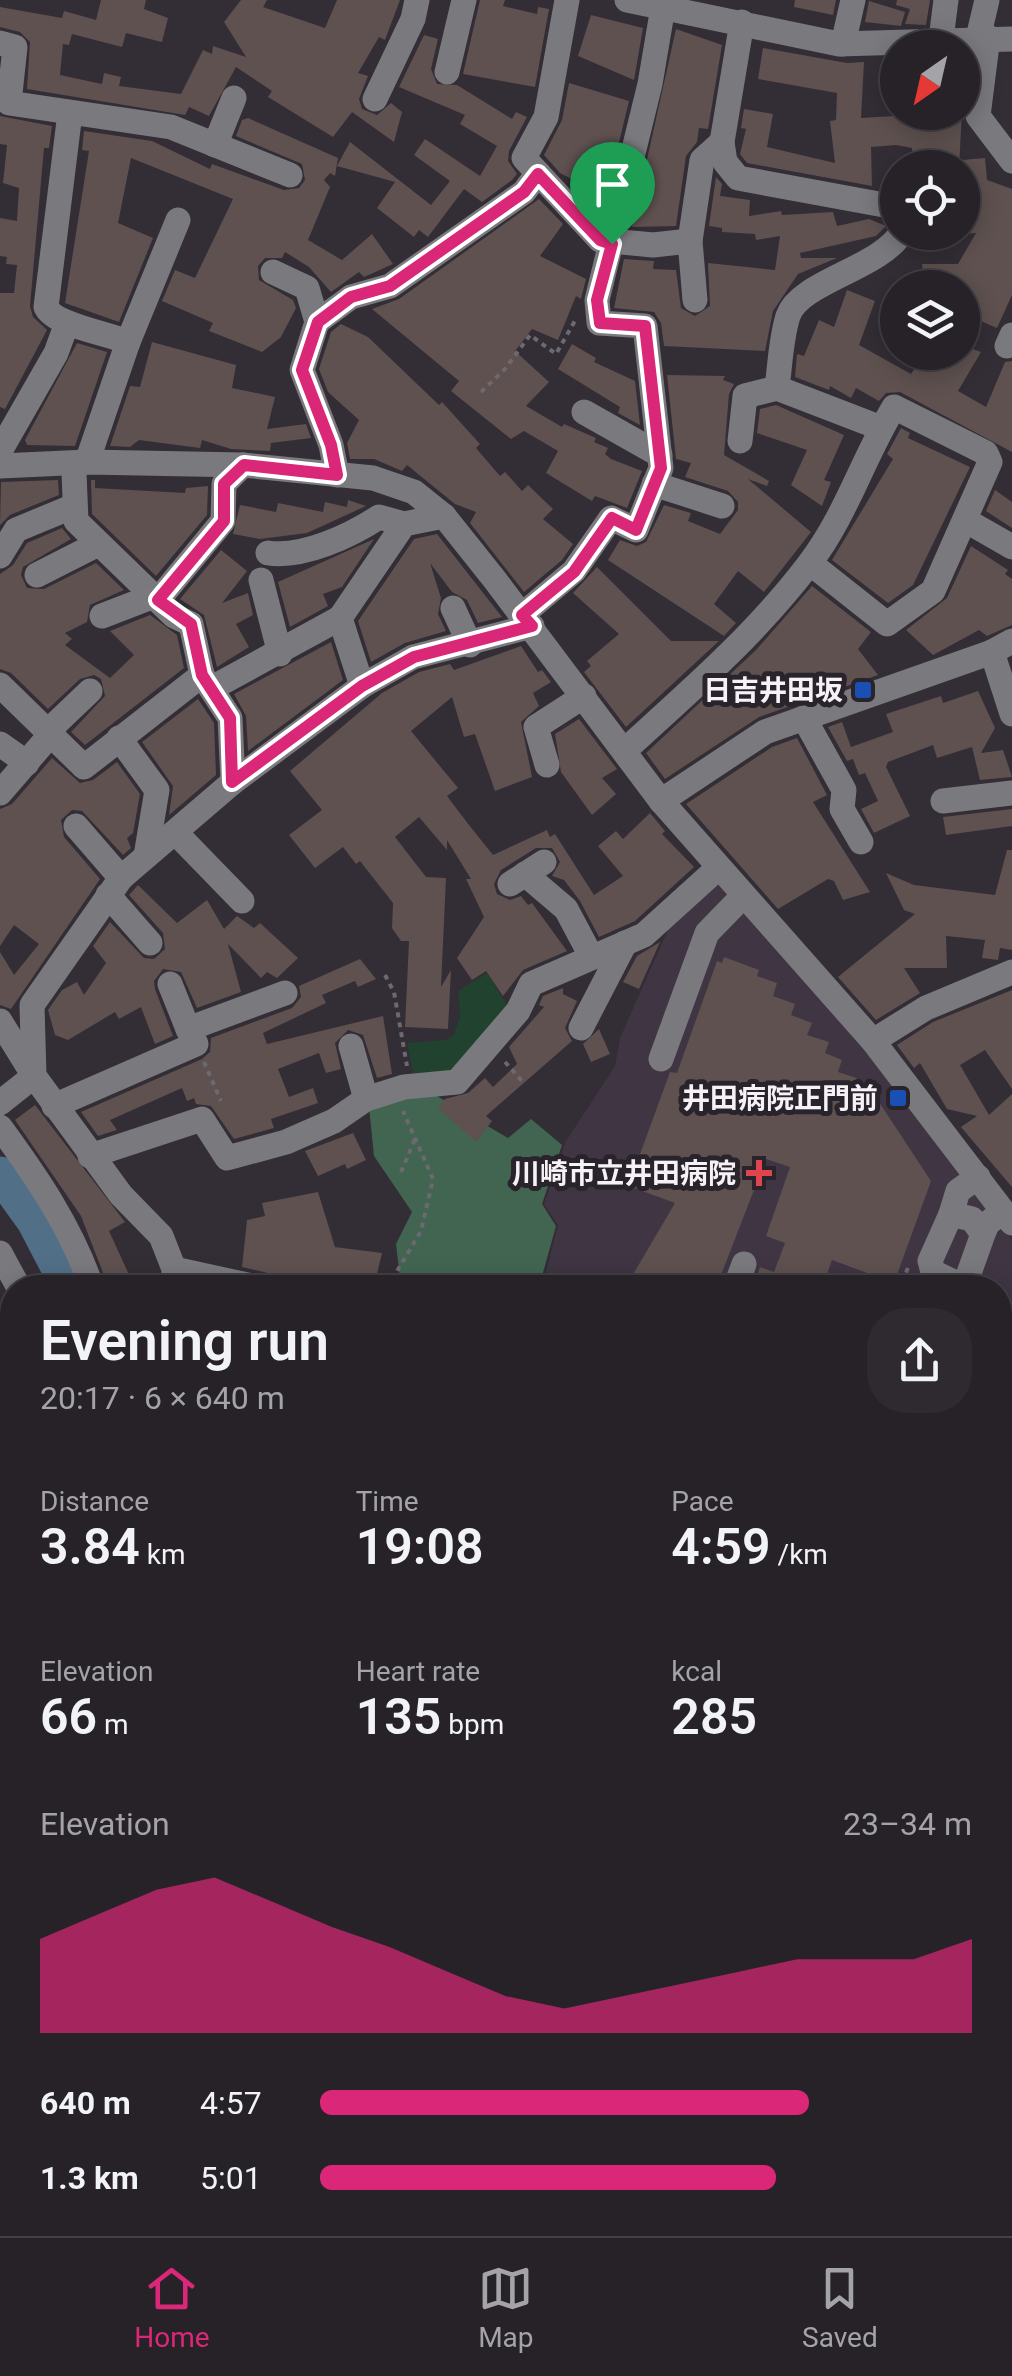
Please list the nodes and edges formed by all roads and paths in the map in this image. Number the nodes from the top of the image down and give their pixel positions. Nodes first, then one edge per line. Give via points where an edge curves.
1 (417, 0) edge
2 (464, 0) edge
3 (567, 0) edge
4 (626, 0) edge
5 (853, 0) edge
6 (946, 0) edge
7 (987, 0) edge
8 (663, 7) junction
9 (742, 22) junction
10 (943, 30) edge
11 (992, 38) edge
12 (880, 42) edge
13 (0, 43) edge
14 (842, 44) junction
15 (446, 72) dead end
16 (234, 98) dead end
17 (376, 99) dead end
18 (70, 113) junction
19 (722, 142) junction
20 (214, 145) junction
21 (1012, 162) edge
22 (538, 174) junction
23 (290, 176) dead end
24 (880, 204) edge
25 (178, 220) dead end
26 (690, 241) junction
27 (612, 244) junction
28 (883, 250) edge
29 (274, 272) dead end
30 (696, 300) dead end
31 (575, 319) dead end
32 (318, 322) junction
33 (67, 323) junction
34 (128, 342) junction
35 (776, 388) junction
36 (481, 392) dead end
37 (584, 412) dead end
38 (881, 428) junction
39 (740, 440) dead end
40 (0, 450) edge
41 (660, 455) junction
42 (244, 465) junction
43 (0, 466) edge
44 (81, 467) junction
45 (337, 475) junction
46 (654, 484) junction
47 (74, 506) junction
48 (722, 506) dead end
49 (444, 516) junction
50 (966, 520) junction
51 (404, 524) junction
52 (96, 545) junction
53 (1012, 548) edge
54 (268, 553) dead end
55 (0, 556) edge
56 (810, 562) junction
57 (36, 575) dead end
58 (260, 580) dead end
59 (156, 598) junction
60 (453, 608) dead end
61 (102, 616) dead end
62 (340, 618) junction
63 (527, 621) junction
64 (470, 644) junction
65 (1002, 647) edge
66 (280, 654) junction
67 (207, 681) junction
68 (0, 685) edge
69 (362, 686) junction
70 (90, 690) dead end
71 (584, 696) junction
72 (1012, 714) edge
73 (804, 718) junction
74 (50, 733) junction
75 (119, 738) junction
76 (0, 744) edge
77 (624, 751) junction
78 (26, 763) junction
79 (547, 766) dead end
80 (232, 782) junction
81 (0, 793) edge
82 (1012, 794) edge
83 (661, 800) junction
84 (943, 800) dead end
85 (76, 826) dead end
86 (175, 832) junction
87 (861, 842) dead end
88 (146, 856) junction
89 (718, 868) junction
90 (526, 873) dead end
91 (115, 886) junction
92 (743, 896) junction
93 (242, 901) dead end
94 (150, 943) dead end
95 (624, 943) junction
96 (591, 956) junction
97 (1012, 972) edge
98 (384, 975) dead end
99 (170, 984) dead end
100 (285, 993) dead end
101 (0, 1021) edge
102 (581, 1028) dead end
103 (192, 1036) junction
104 (873, 1041) junction
105 (489, 1045) junction
106 (351, 1046) dead end
107 (661, 1059) dead end
108 (34, 1076) junction
109 (522, 1081) dead end
110 (407, 1087) junction
111 (366, 1100) junction
112 (222, 1101) dead end
113 (0, 1103) edge
114 (54, 1106) junction
115 (0, 1127) edge
116 (415, 1139) junction
117 (90, 1156) junction
118 (401, 1172) dead end
119 (978, 1176) junction
120 (950, 1214) junction
121 (1008, 1217) edge
122 (984, 1234) junction
123 (0, 1252) edge
124 (909, 1265) dead end
125 (12, 1275) edge
126 (86, 1275) edge
127 (172, 1275) edge
128 (395, 1275) edge
129 (905, 1275) edge
130 (939, 1275) edge
131 (969, 1275) edge

1 - 17 street
2 - 15 street
3 - 22 street via 546,117 524,158
4 - 8 street
5 - 14 street
6 - 10 street
7 - 11 street
8 - 9 street
8 - 27 street
9 - 14 street
9 - 19 street
11 - 21 street via 978,116
12 - 14 street
13 - 18 street via 15,47 9,103
16 - 20 street
18 - 20 street via 171,128
18 - 33 street via 46,306 50,316
19 - 24 street via 725,162 738,178
19 - 26 street via 702,160
20 - 23 street
22 - 27 street via 600,240
22 - 32 street via 524,192 390,286 351,297
25 - 34 street
26 - 27 street
26 - 30 street
27 - 41 street via 597,300 600,323 645,326
28 - 35 street via 796,302
29 - 32 street via 307,288
31 - 36 path via 556,354 530,335
32 - 45 street via 302,370
33 - 34 street
33 - 40 street
34 - 44 street
35 - 38 street
35 - 39 street via 745,396
37 - 41 street
38 - 50 street via 894,407 986,453 990,462
38 - 56 street
41 - 46 street
42 - 44 street
42 - 45 street
42 - 59 street via 224,484 224,521
43 - 44 street
44 - 47 street
45 - 49 street via 414,492
46 - 48 street
46 - 63 street via 636,530 612,518 574,572
47 - 52 street via 76,521
47 - 55 street via 16,530
49 - 51 street
49 - 63 street
50 - 53 street
50 - 56 street via 934,591 887,624
51 - 54 street via 380,517 302,550
51 - 62 street
52 - 57 street
52 - 59 street
56 - 77 street via 726,659
58 - 66 street
59 - 61 street
59 - 67 street via 191,624
60 - 64 street
62 - 66 street
62 - 69 street
63 - 64 street
63 - 71 street
64 - 69 street via 414,657
65 - 72 street
65 - 73 street
66 - 67 street
67 - 75 street
67 - 80 street via 230,718
68 - 74 street
69 - 80 street
70 - 74 street
71 - 77 street
71 - 79 street via 536,727
73 - 83 street via 765,732
73 - 87 street via 844,790 842,809
74 - 75 street via 84,766
74 - 78 street
75 - 88 street via 156,790
76 - 78 street
77 - 83 street
78 - 81 street
80 - 86 street
82 - 84 street
83 - 89 street
85 - 91 street
86 - 88 street
86 - 93 street
88 - 91 street
89 - 92 street
89 - 95 street via 644,935
90 - 96 street via 566,909
91 - 94 street
91 - 108 street via 32,1005
92 - 104 street
92 - 107 street via 707,933
95 - 96 street
95 - 102 street
96 - 105 street via 531,984 518,1012
97 - 104 street via 926,1008
98 - 110 path via 394,992
99 - 103 street
100 - 103 street
101 - 108 street
103 - 112 path
103 - 114 street
104 - 119 street
105 - 109 path
105 - 110 street via 457,1082
106 - 111 street
108 - 113 street
108 - 114 street
110 - 111 street
110 - 116 path via 399,1102
111 - 117 street via 286,1142 227,1158 202,1120
114 - 117 street
115 - 126 street via 59,1211
116 - 118 path
116 - 128 path via 434,1179 421,1232
117 - 127 street via 161,1236
119 - 120 street via 958,1191
119 - 121 street
120 - 122 street via 972,1219
120 - 130 street via 930,1261
121 - 122 street via 987,1224
122 - 131 street
123 - 125 street
124 - 129 path

